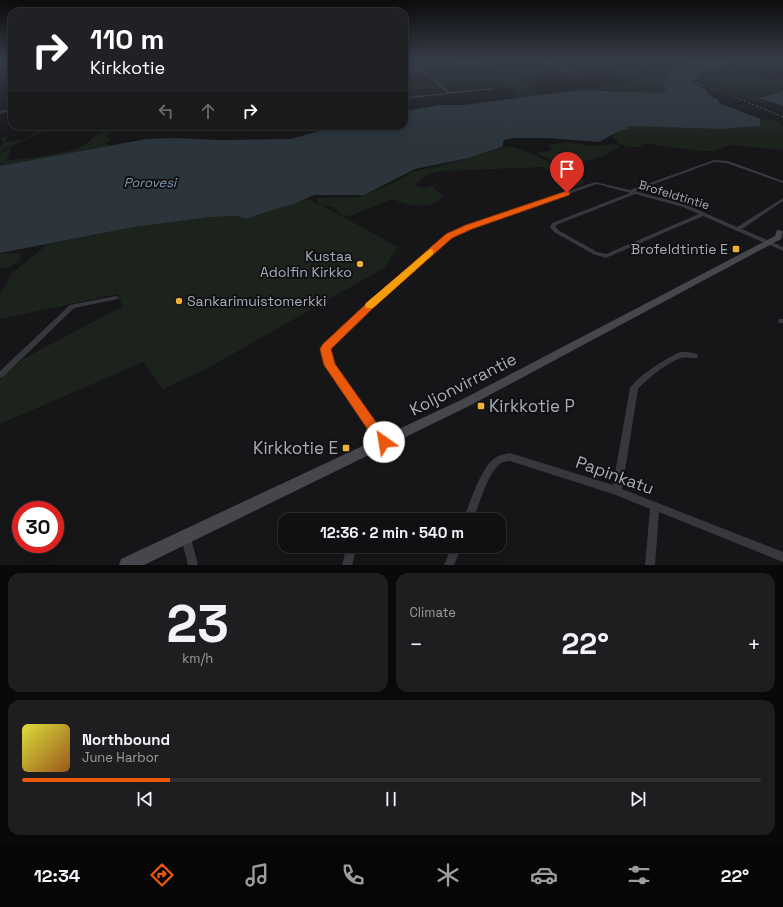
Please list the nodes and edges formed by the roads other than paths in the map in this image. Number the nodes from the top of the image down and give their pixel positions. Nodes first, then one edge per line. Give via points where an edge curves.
1 (442, 86) edge
2 (492, 89) dead end
3 (449, 92) junction
4 (408, 97) edge
5 (783, 182) edge
6 (629, 192) junction
7 (635, 193) junction
8 (783, 199) edge
9 (703, 214) junction
10 (740, 230) junction
11 (782, 231) edge
12 (766, 241) junction
13 (783, 249) edge
14 (116, 298) dead end
15 (694, 356) dead end
16 (0, 375) edge
17 (384, 442) junction
18 (617, 490) junction
19 (655, 507) junction
20 (471, 513) edge
21 (186, 537) junction
22 (350, 553) edge
23 (454, 553) edge
24 (783, 557) edge
25 (127, 565) edge
26 (193, 565) edge
27 (346, 565) edge
28 (449, 565) edge
29 (650, 565) edge

1 - 3 street
2 - 3 street
3 - 4 street
5 - 6 street via 727,162 714,161
6 - 7 street, Brofeldtintie
6 - 17 street, Brofeldtintie via 597,183 449,236 331,342 326,349 330,365
7 - 9 street, Brofeldtintie via 685,206
7 - 9 street via 554,224 553,227 595,253 606,256
8 - 10 street
9 - 10 street, Brofeldtintie
10 - 12 street, Brofeldtintie
11 - 12 main road, Koljonvirrantie via 778,236
12 - 13 street, Brofeldtintie
12 - 17 main road, Koljonvirrantie via 702,278 474,398
14 - 16 street via 72,306
15 - 18 street via 677,357 634,388
17 - 21 main road, Koljonvirrantie
18 - 19 street, Papinkatu
18 - 20 street, Papinkatu via 510,457 502,458 490,470
19 - 24 street, Papinkatu
19 - 29 street
21 - 25 main road, Koljonvirrantie
21 - 26 street
22 - 27 street
23 - 28 street

